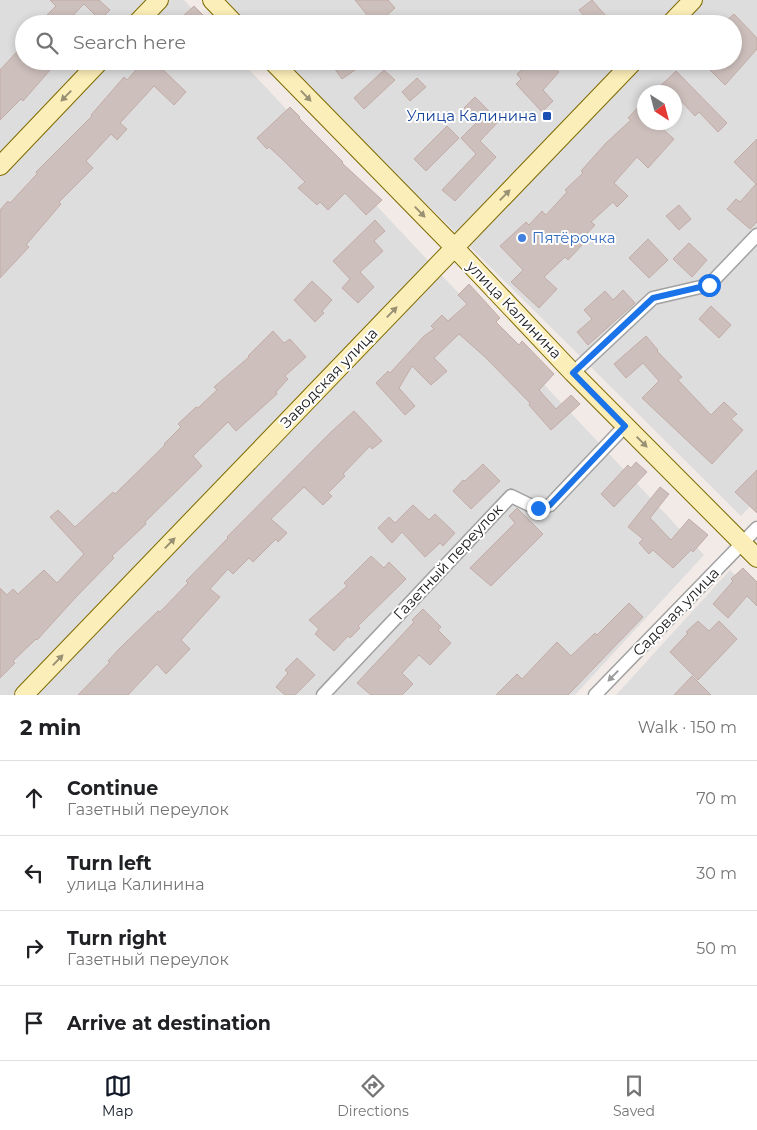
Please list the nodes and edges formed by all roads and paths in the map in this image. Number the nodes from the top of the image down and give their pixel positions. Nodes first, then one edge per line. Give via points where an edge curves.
1 (159, 0) edge
2 (212, 0) edge
3 (693, 0) edge
4 (145, 15) edge
5 (226, 15) edge
6 (679, 15) edge
7 (91, 70) edge
8 (281, 70) edge
9 (625, 70) edge
10 (0, 166) edge
11 (757, 235) edge
12 (454, 247) junction
13 (573, 373) junction
14 (625, 426) junction
15 (757, 528) edge
16 (743, 543) junction
17 (757, 558) edge
18 (24, 695) edge
19 (323, 695) edge
20 (595, 695) edge

1 - 4 main road
2 - 5 main road
3 - 6 main road
7 -> 10 main road
8 -> 12 main road, улица Калинина
12 -> 9 main road, Заводская улица
11 - 13 street via 709,285 653,298
12 - 13 main road, улица Калинина
18 -> 12 main road, Заводская улица
13 - 14 main road, улица Калинина
14 -> 16 main road, улица Калинина
14 - 19 street, Газетный переулок via 550,505 538,508 511,496
15 - 16 street, Садовая улица
16 - 17 main road, улица Калинина
16 -> 20 street, Садовая улица

